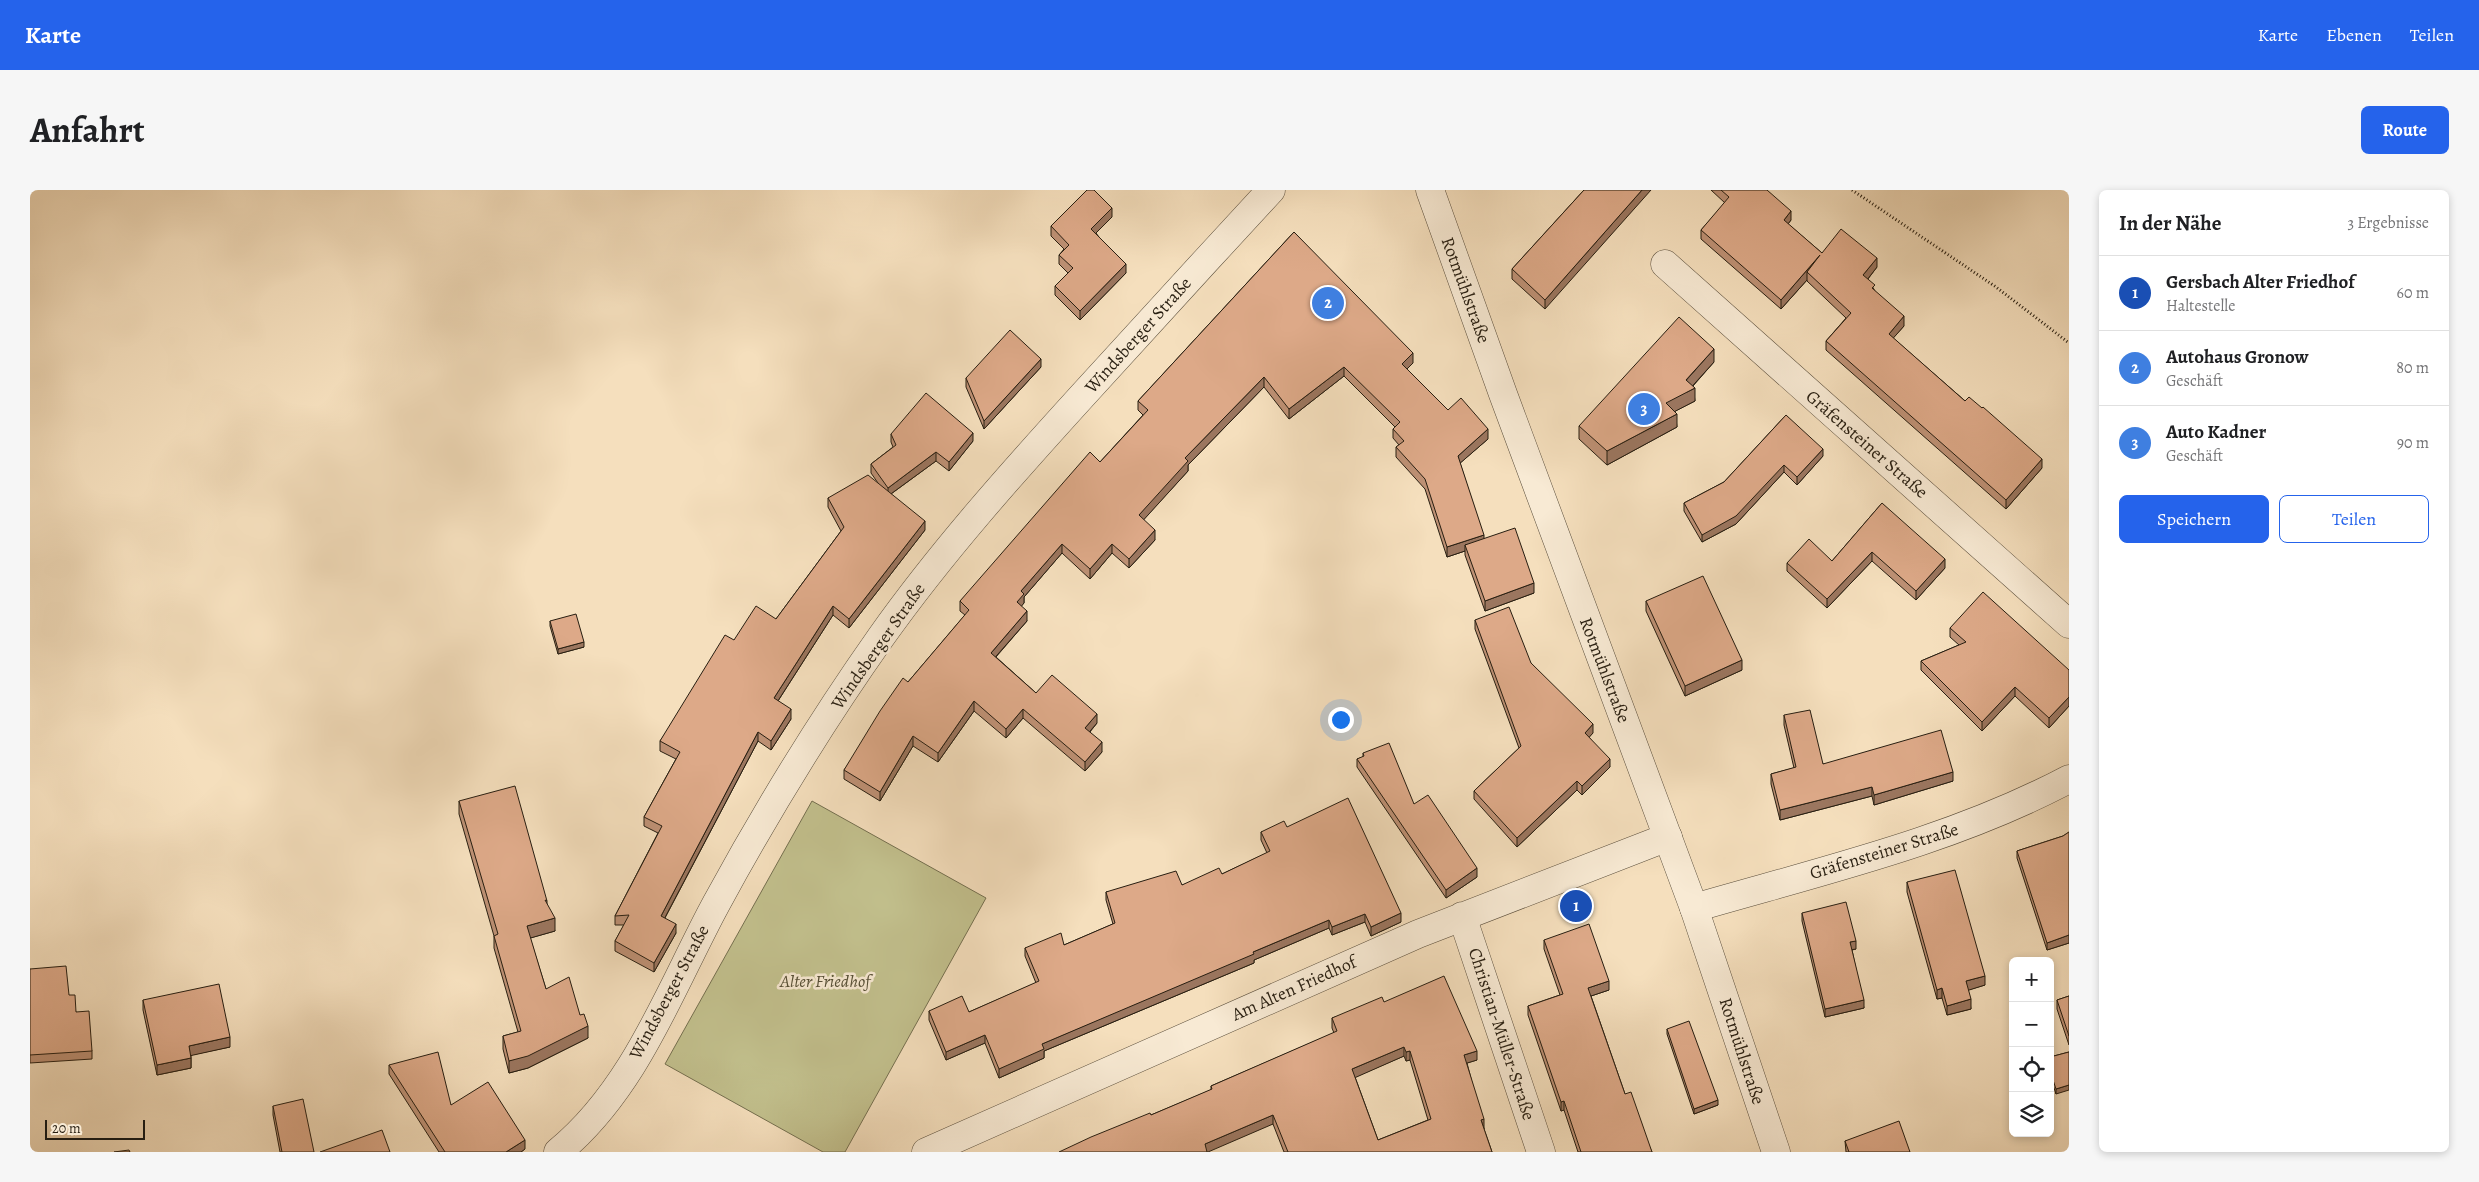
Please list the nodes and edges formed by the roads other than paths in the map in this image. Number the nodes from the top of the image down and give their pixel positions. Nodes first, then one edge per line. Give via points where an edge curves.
1 (1271, 190) edge
2 (1430, 190) edge
3 (1665, 264) dead end
4 (2069, 624) edge
5 (2069, 779) edge
6 (1668, 837) junction
7 (1694, 908) junction
8 (1462, 916) junction
9 (558, 1152) edge
10 (926, 1152) edge
11 (1541, 1152) edge
12 (1776, 1152) edge

1 - 9 street, Windsberger Straße via 1021,463 881,637 759,826 648,1037 614,1091
2 - 6 street, Rotmühlstraße
3 - 4 street, Gräfensteiner Straße
5 - 7 street, Gräfensteiner Straße via 2013,807 1941,835
6 - 7 street, Rotmühlstraße
6 - 8 street, Am Alten Friedhof
7 - 12 street, Rotmühlstraße
8 - 10 street, Am Alten Friedhof
8 - 11 street, Christian-Müller-Straße

